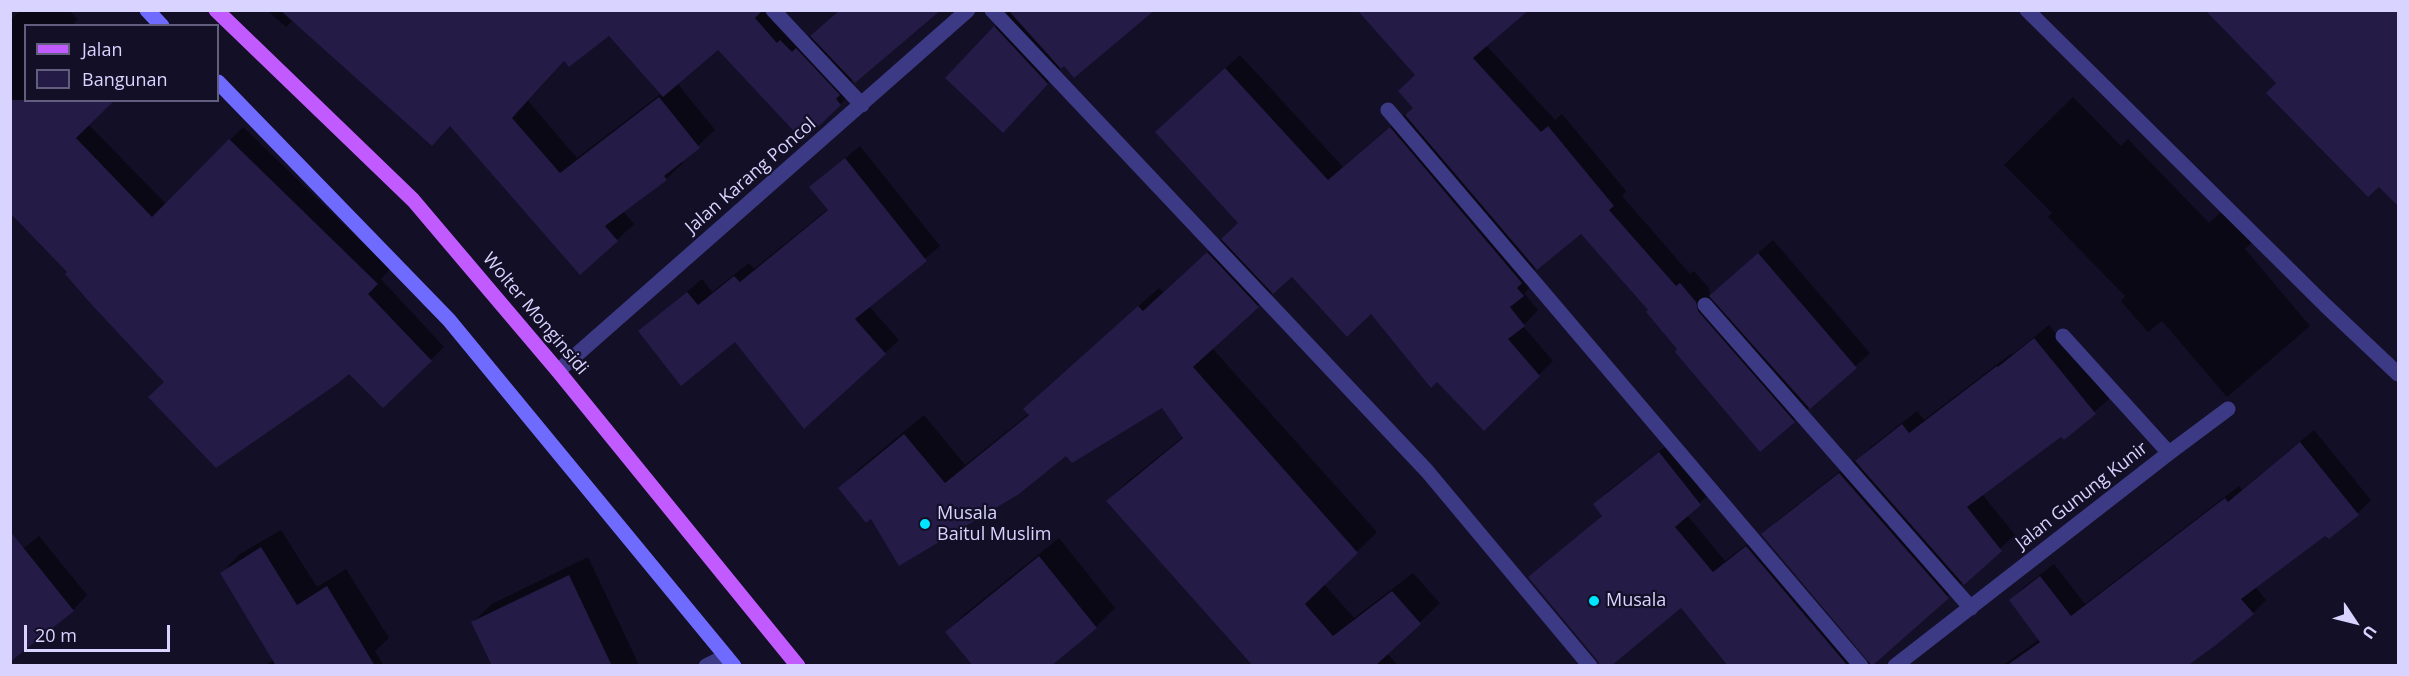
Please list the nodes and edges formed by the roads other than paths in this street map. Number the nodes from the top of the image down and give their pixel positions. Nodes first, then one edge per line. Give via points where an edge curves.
1 (147, 10) edge
2 (216, 10) edge
3 (772, 10) edge
4 (968, 10) edge
5 (992, 10) edge
6 (2027, 10) edge
7 (160, 24) edge
8 (219, 83) edge
9 (862, 105) junction
10 (1388, 110) dead end
11 (1705, 305) dead end
12 (2063, 336) dead end
13 (558, 371) junction
14 (2398, 374) edge
15 (2228, 409) dead end
16 (2169, 453) junction
17 (1971, 608) junction
18 (730, 661) edge
19 (706, 666) edge
20 (798, 666) edge
21 (1590, 666) edge
22 (1861, 666) edge
23 (1895, 666) edge

1 - 7 main road
2 - 13 main road, Wolter Monginsidi via 413,200
3 - 9 street
4 - 9 street, Jalan Karang Poncol
5 - 21 street via 1427,471
6 - 14 street
8 - 18 main road via 449,320
9 - 13 street, Jalan Karang Poncol
10 - 22 street
11 - 17 street
12 - 16 street, Jalan Gunung Kunir
13 - 20 main road, Wolter Monginsidi
15 - 16 street
16 - 17 street, Jalan Gunung Kunir
17 - 23 street, Jalan Gunung Kunir
18 - 19 street

